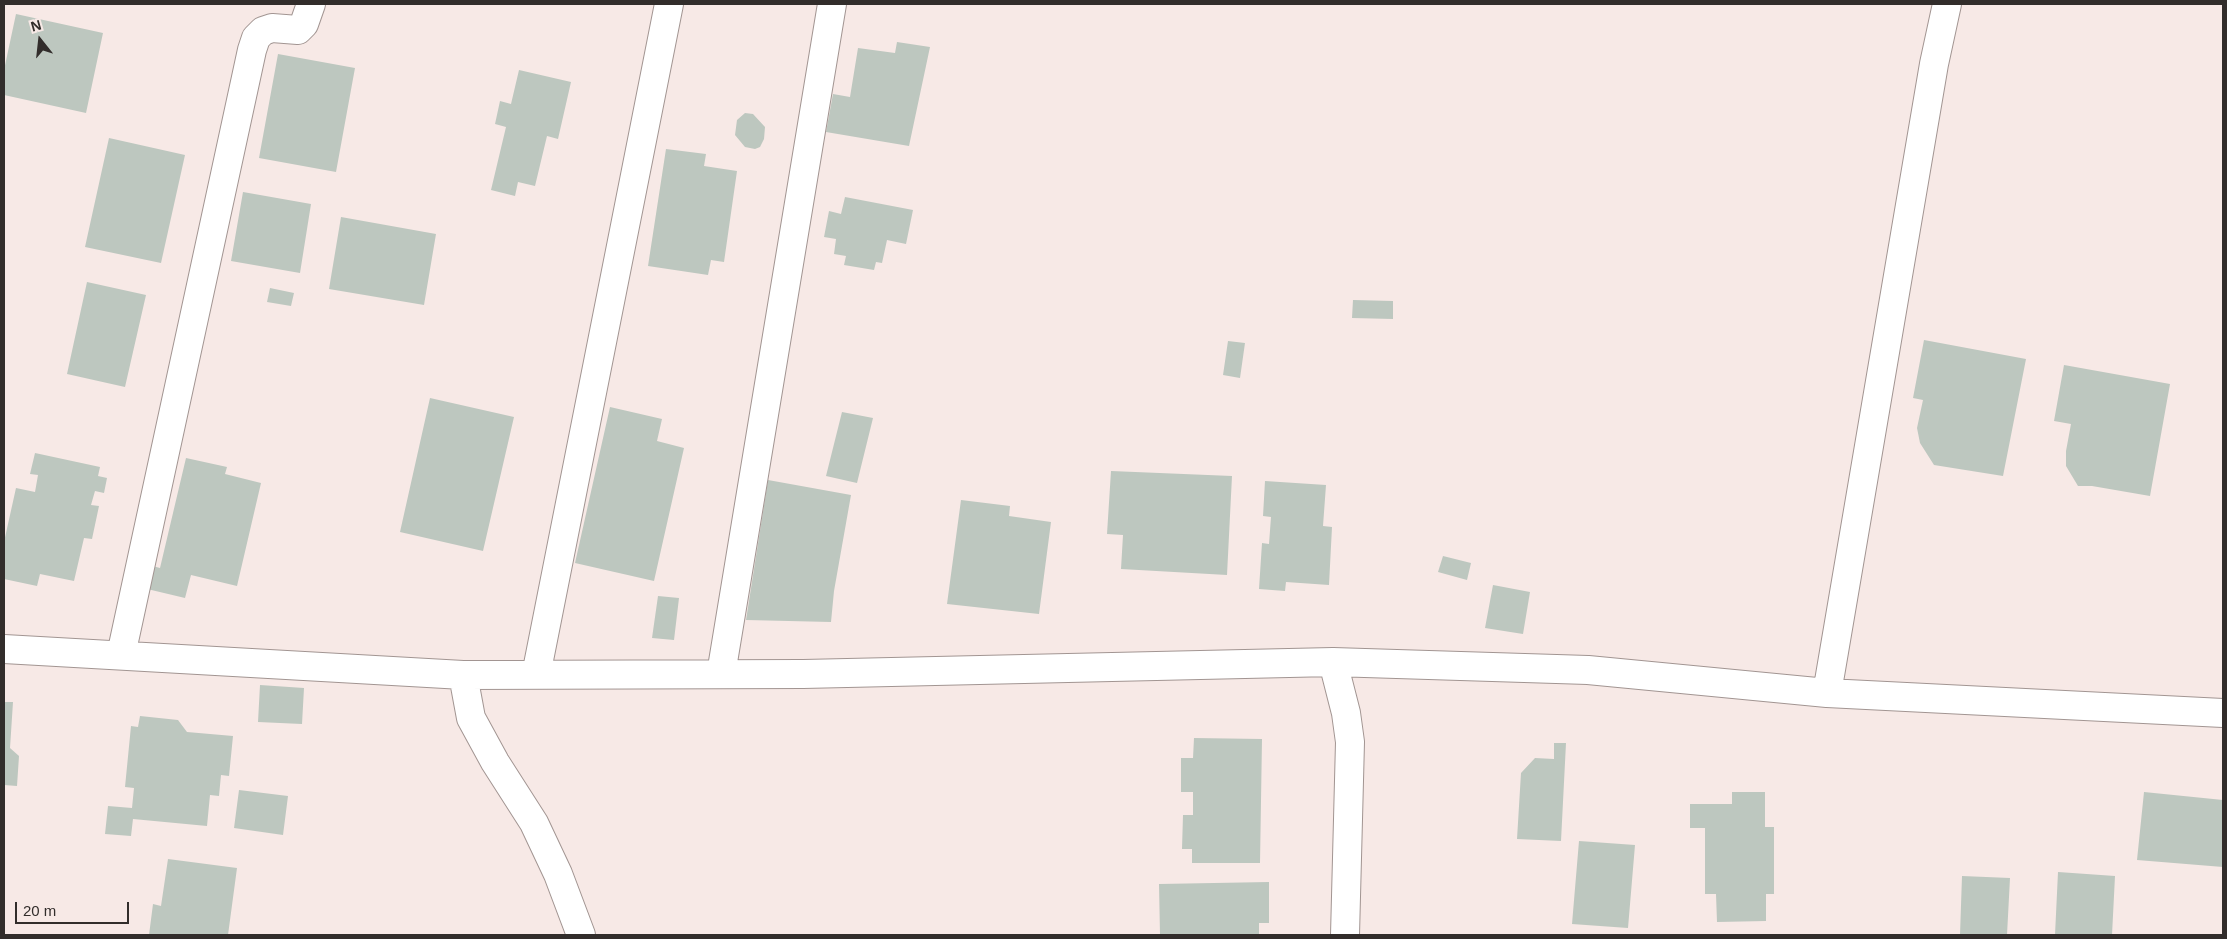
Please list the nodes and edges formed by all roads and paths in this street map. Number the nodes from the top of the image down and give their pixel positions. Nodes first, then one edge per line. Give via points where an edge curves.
1 (311, 4) edge
2 (668, 4) edge
3 (832, 4) edge
4 (1947, 4) edge
5 (4, 649) edge
6 (121, 655) junction
7 (1333, 662) junction
8 (721, 674) junction
9 (463, 675) junction
10 (536, 675) junction
11 (1827, 693) junction
12 (2223, 713) edge
13 (581, 935) edge
14 (1345, 935) edge

1 - 6 street via 304,24 298,30 272,28 256,38 252,50
2 - 10 street
3 - 8 street
4 - 11 street via 1932,73
5 - 6 street
6 - 9 street
7 - 8 street
7 - 11 street via 1588,670
7 - 14 street via 1350,742
8 - 10 street
9 - 10 street
9 - 13 street via 470,718 534,823
11 - 12 street

